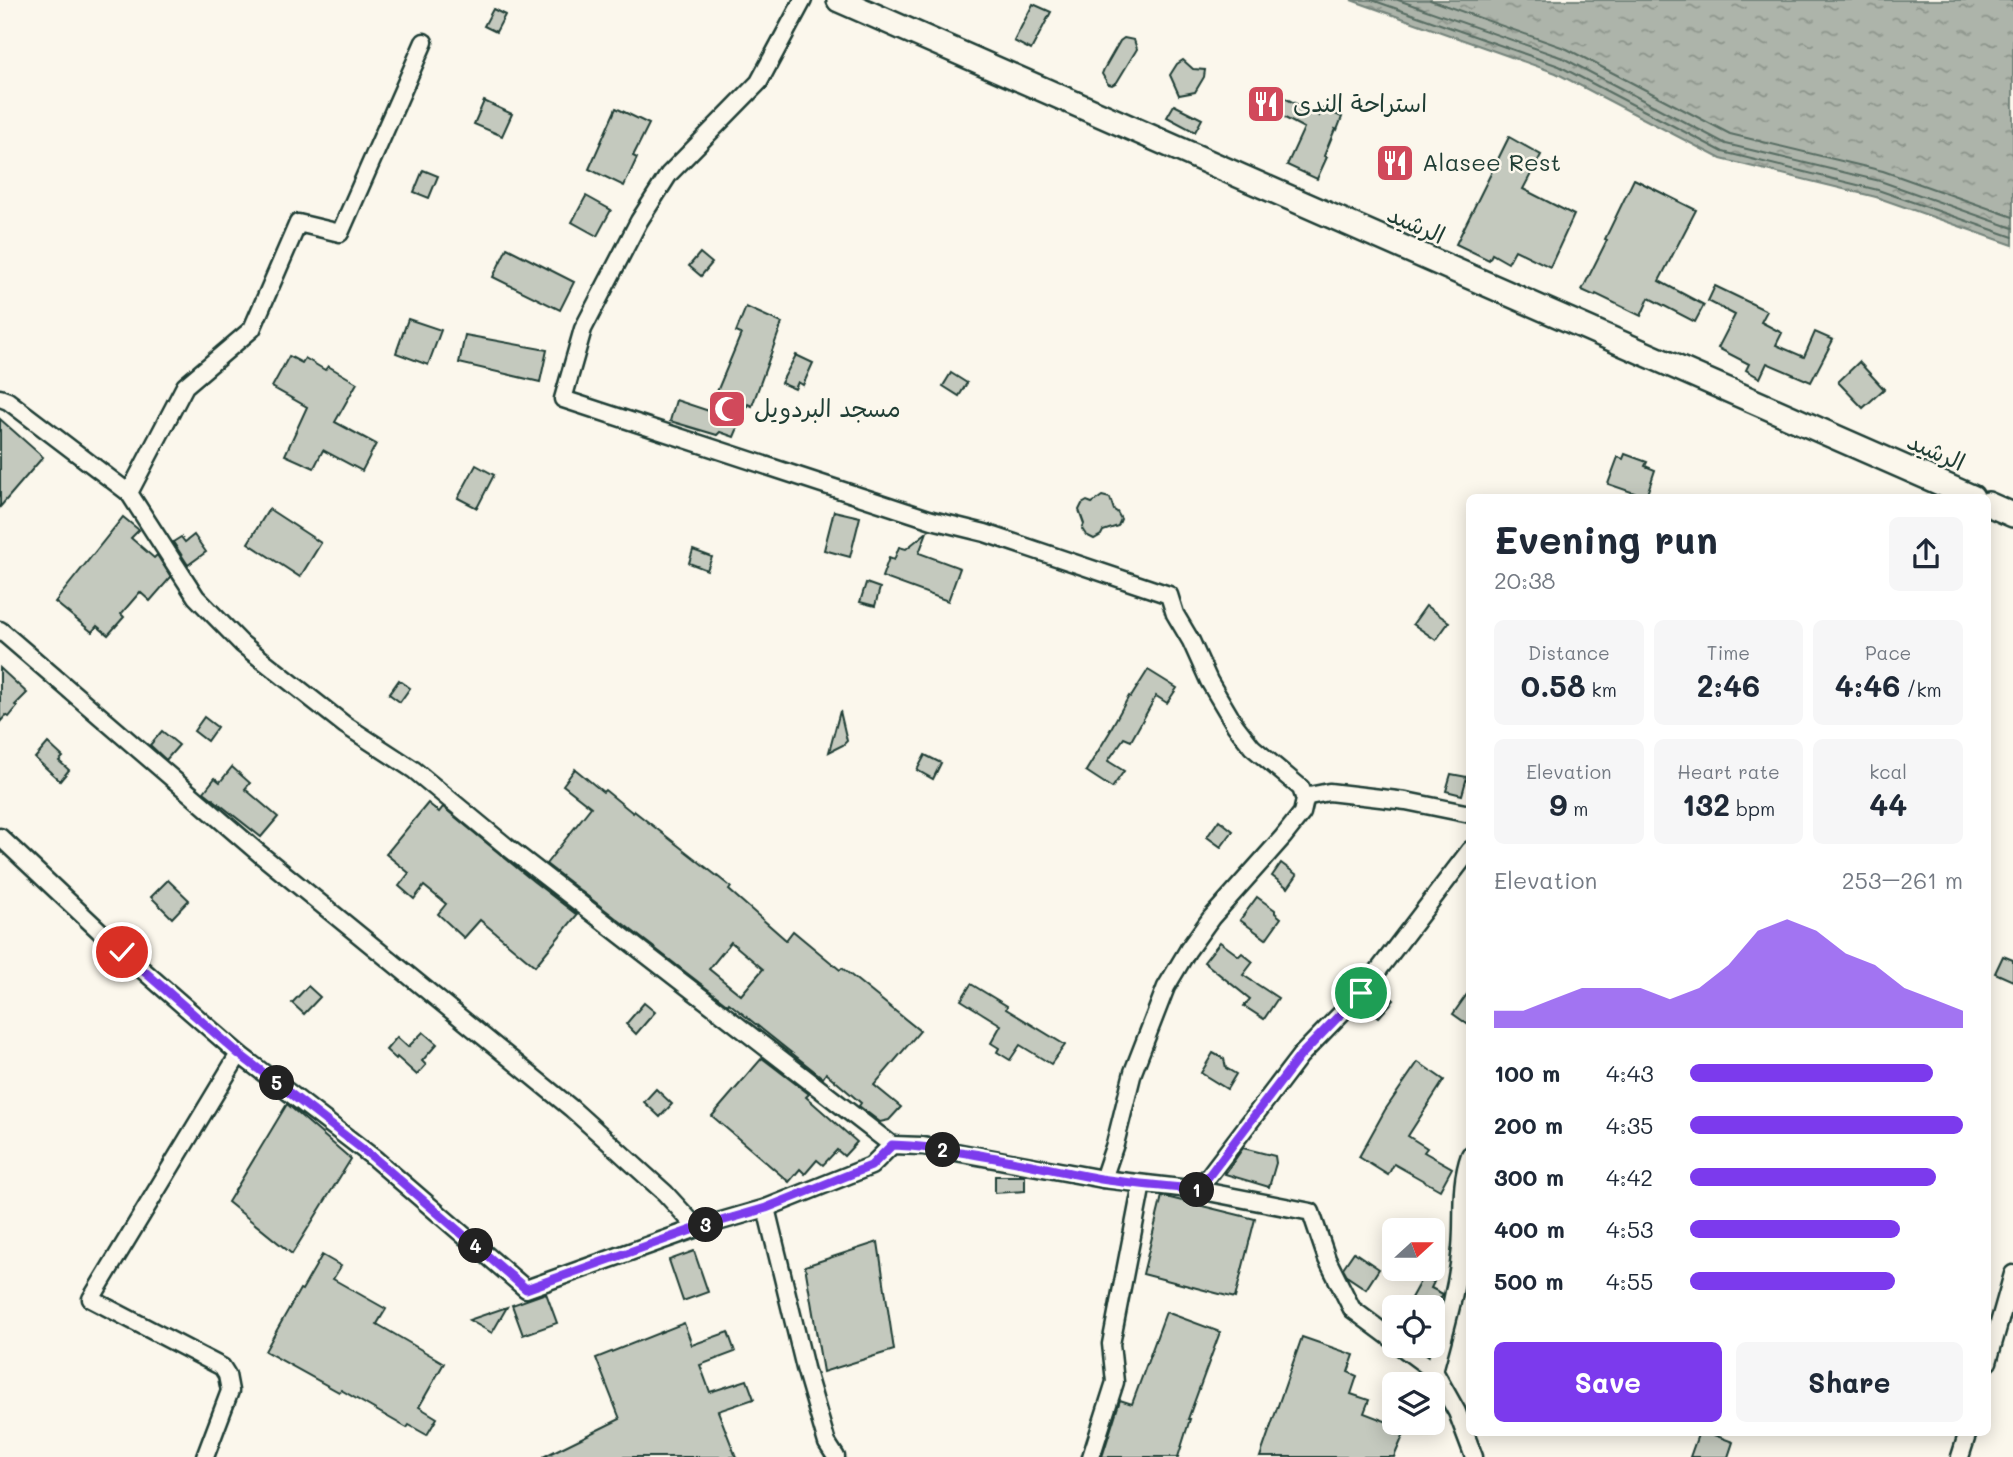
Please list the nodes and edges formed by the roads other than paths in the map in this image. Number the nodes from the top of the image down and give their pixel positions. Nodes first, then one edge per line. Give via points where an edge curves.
1 (803, 0) edge
2 (839, 0) edge
3 (424, 42) dead end
4 (0, 398) edge
5 (129, 493) junction
6 (1965, 494) edge
7 (1991, 505) edge
8 (2013, 515) edge
9 (0, 630) edge
10 (1304, 797) junction
11 (1466, 813) edge
12 (0, 837) edge
13 (1466, 855) edge
14 (239, 1054) junction
15 (892, 1145) junction
16 (1466, 1175) edge
17 (1103, 1179) junction
18 (1142, 1184) junction
19 (1198, 1190) junction
20 (766, 1208) junction
21 (697, 1228) junction
22 (2013, 1274) edge
23 (1382, 1331) edge
24 (1991, 1351) edge
25 (1417, 1358) edge
26 (1434, 1371) junction
27 (1466, 1436) edge
28 (1466, 1436) edge
29 (1967, 1436) edge
30 (205, 1457) edge
31 (836, 1457) edge
32 (1091, 1457) edge
33 (1474, 1457) edge
34 (1960, 1457) edge

1 - 10 street via 760,82 669,174 639,221 583,329 562,399 1169,595 1235,725 1252,747 1301,788
2 - 6 main road, الرشيد
3 - 5 street via 340,233 298,223 252,329 185,386
4 - 5 street
5 - 15 street via 196,597 242,644 345,725 414,770
7 - 8 main road
9 - 21 street via 260,855 571,1108
10 - 11 street via 1329,792
10 - 17 street via 1302,813 1211,918 1166,987 1133,1072
12 - 14 street
13 - 19 street via 1361,993 1300,1056
14 - 21 street via 374,1158 526,1289
14 - 30 street via 91,1299 222,1367 230,1391
15 - 17 street via 923,1146
15 - 20 street via 871,1166
16 - 26 street via 1456,1291
17 - 18 street
18 - 19 street
18 - 32 street via 1111,1345 1115,1382
19 - 23 street via 1311,1212 1327,1259 1352,1309
20 - 21 street
20 - 31 street via 805,1368 827,1443
22 - 24 street
25 - 26 street
26 - 27 street
28 - 33 street
29 - 34 street

